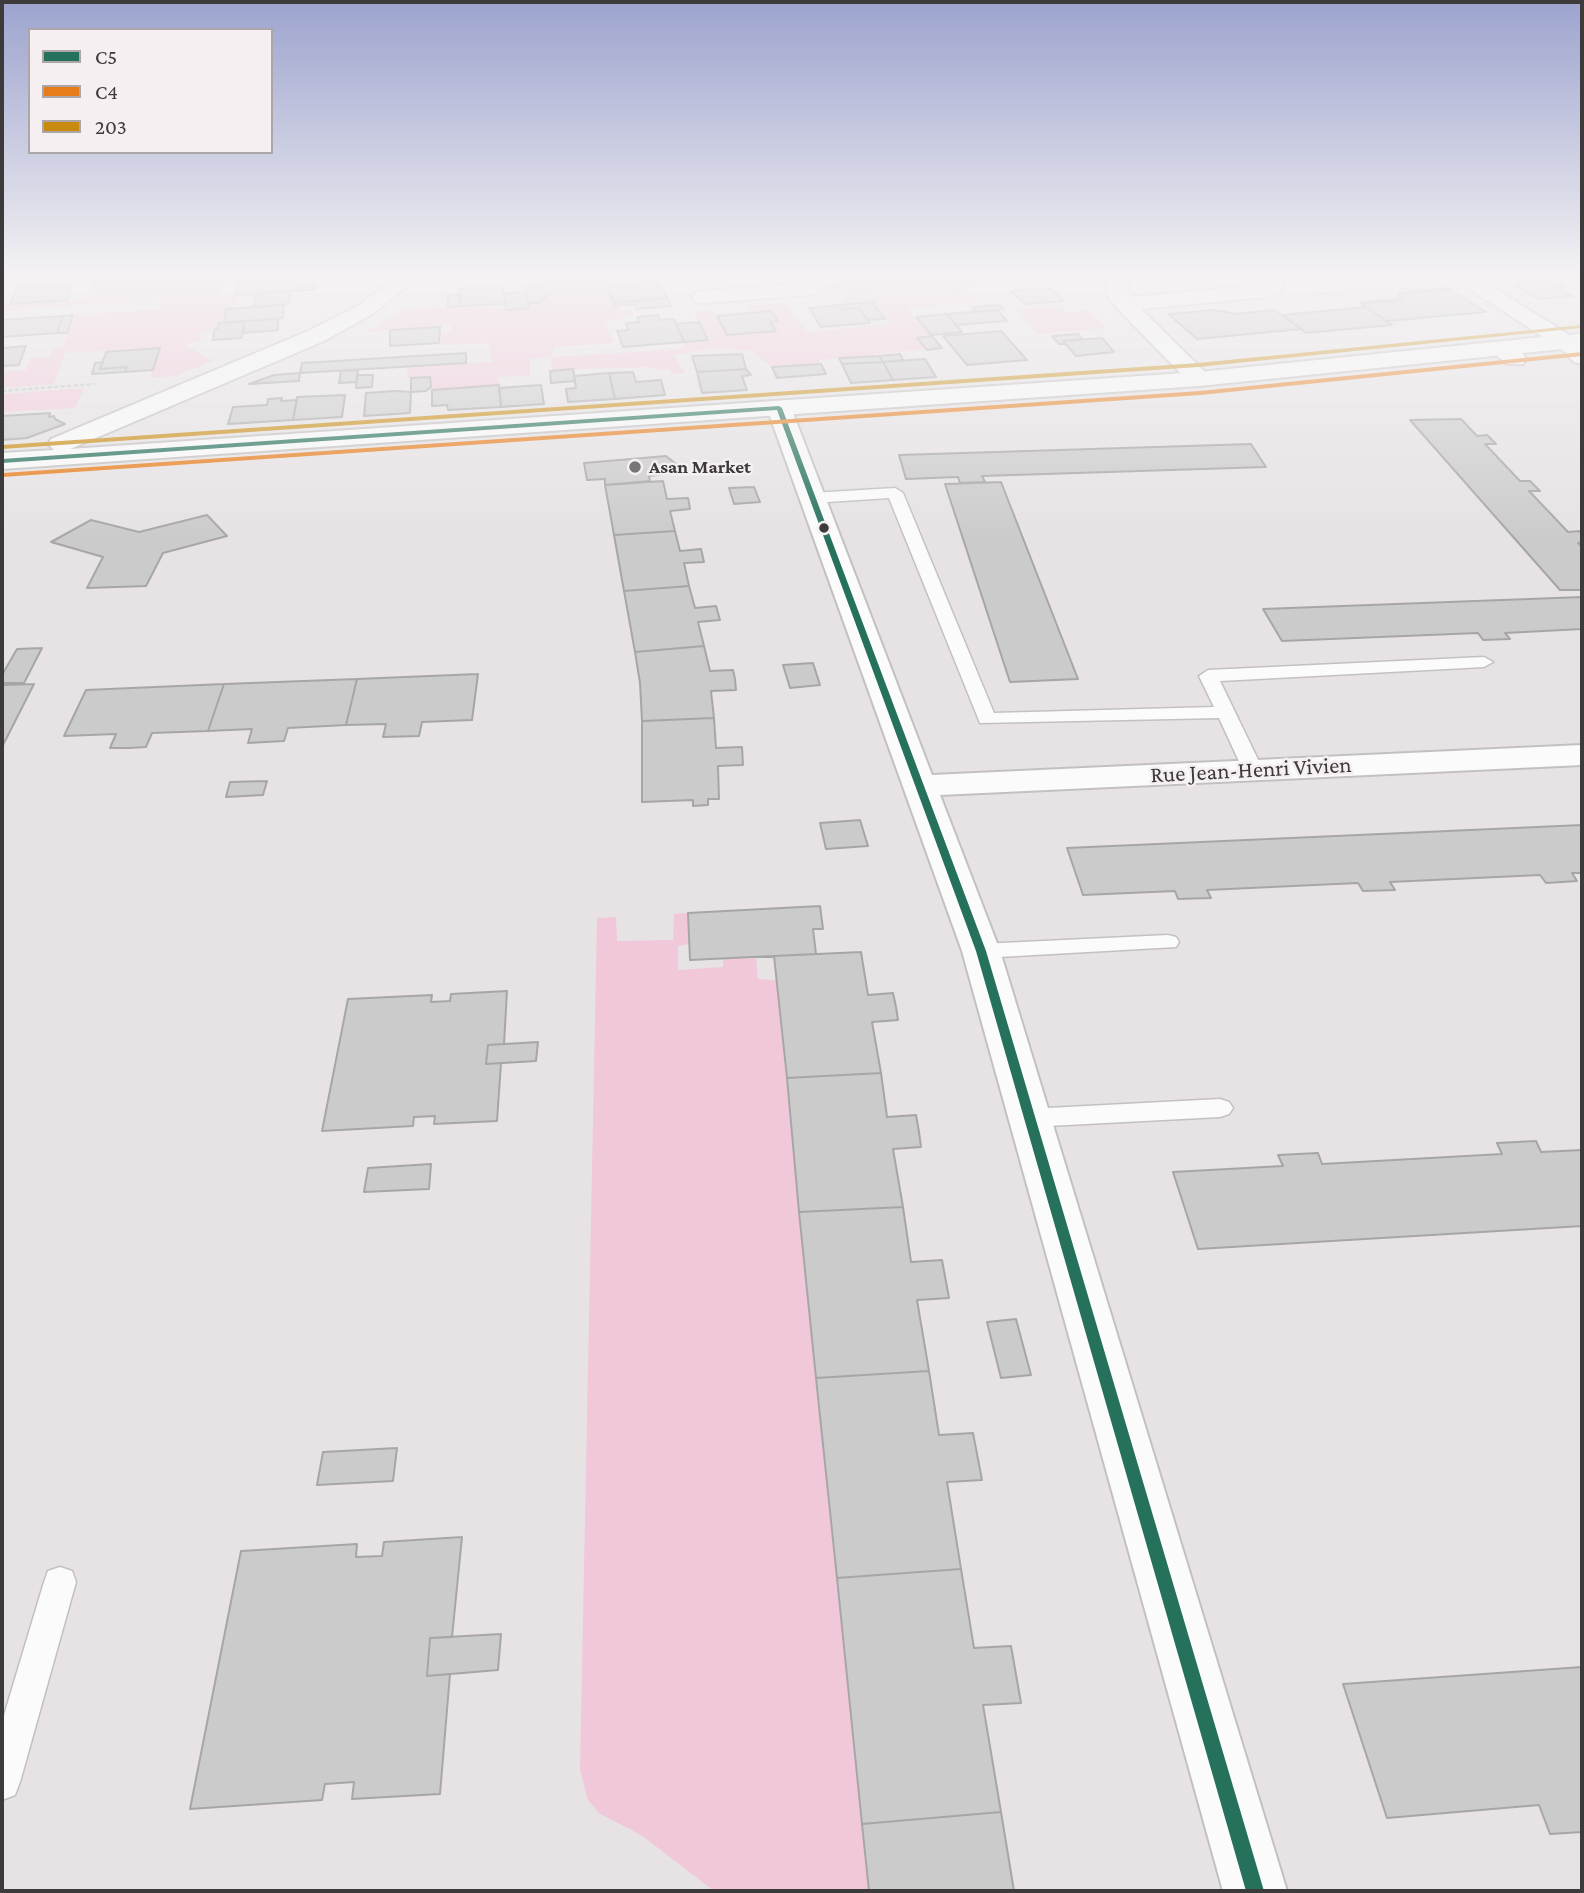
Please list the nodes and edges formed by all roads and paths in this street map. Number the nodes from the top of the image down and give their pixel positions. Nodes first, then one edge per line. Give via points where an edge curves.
1 (254, 362) edge
2 (1182, 362) edge
3 (1406, 362) edge
4 (1199, 379) junction
5 (779, 408) junction
6 (6, 461) edge
7 (812, 498) junction
8 (1484, 662) dead end
9 (1226, 712) junction
10 (1582, 755) edge
11 (1253, 770) junction
12 (919, 786) junction
13 (1168, 942) dead end
14 (981, 951) junction
15 (1220, 1108) dead end
16 (1029, 1118) junction
17 (60, 1583) dead end
18 (2, 1783) edge
19 (1255, 1891) edge

1 - 6 street via 105,426
2 - 4 street
3 - 4 street
4 - 5 street
5 - 6 street
5 - 7 street
7 - 9 lane via 895,493 987,719
7 - 12 street
8 - 9 lane via 1208,676
9 - 11 lane
10 - 11 street, Rue Jean-Henri Vivien
11 - 12 street, Rue Jean-Henri Vivien
12 - 14 street
13 - 14 lane
14 - 16 street
15 - 16 lane
16 - 19 street
17 - 18 lane

